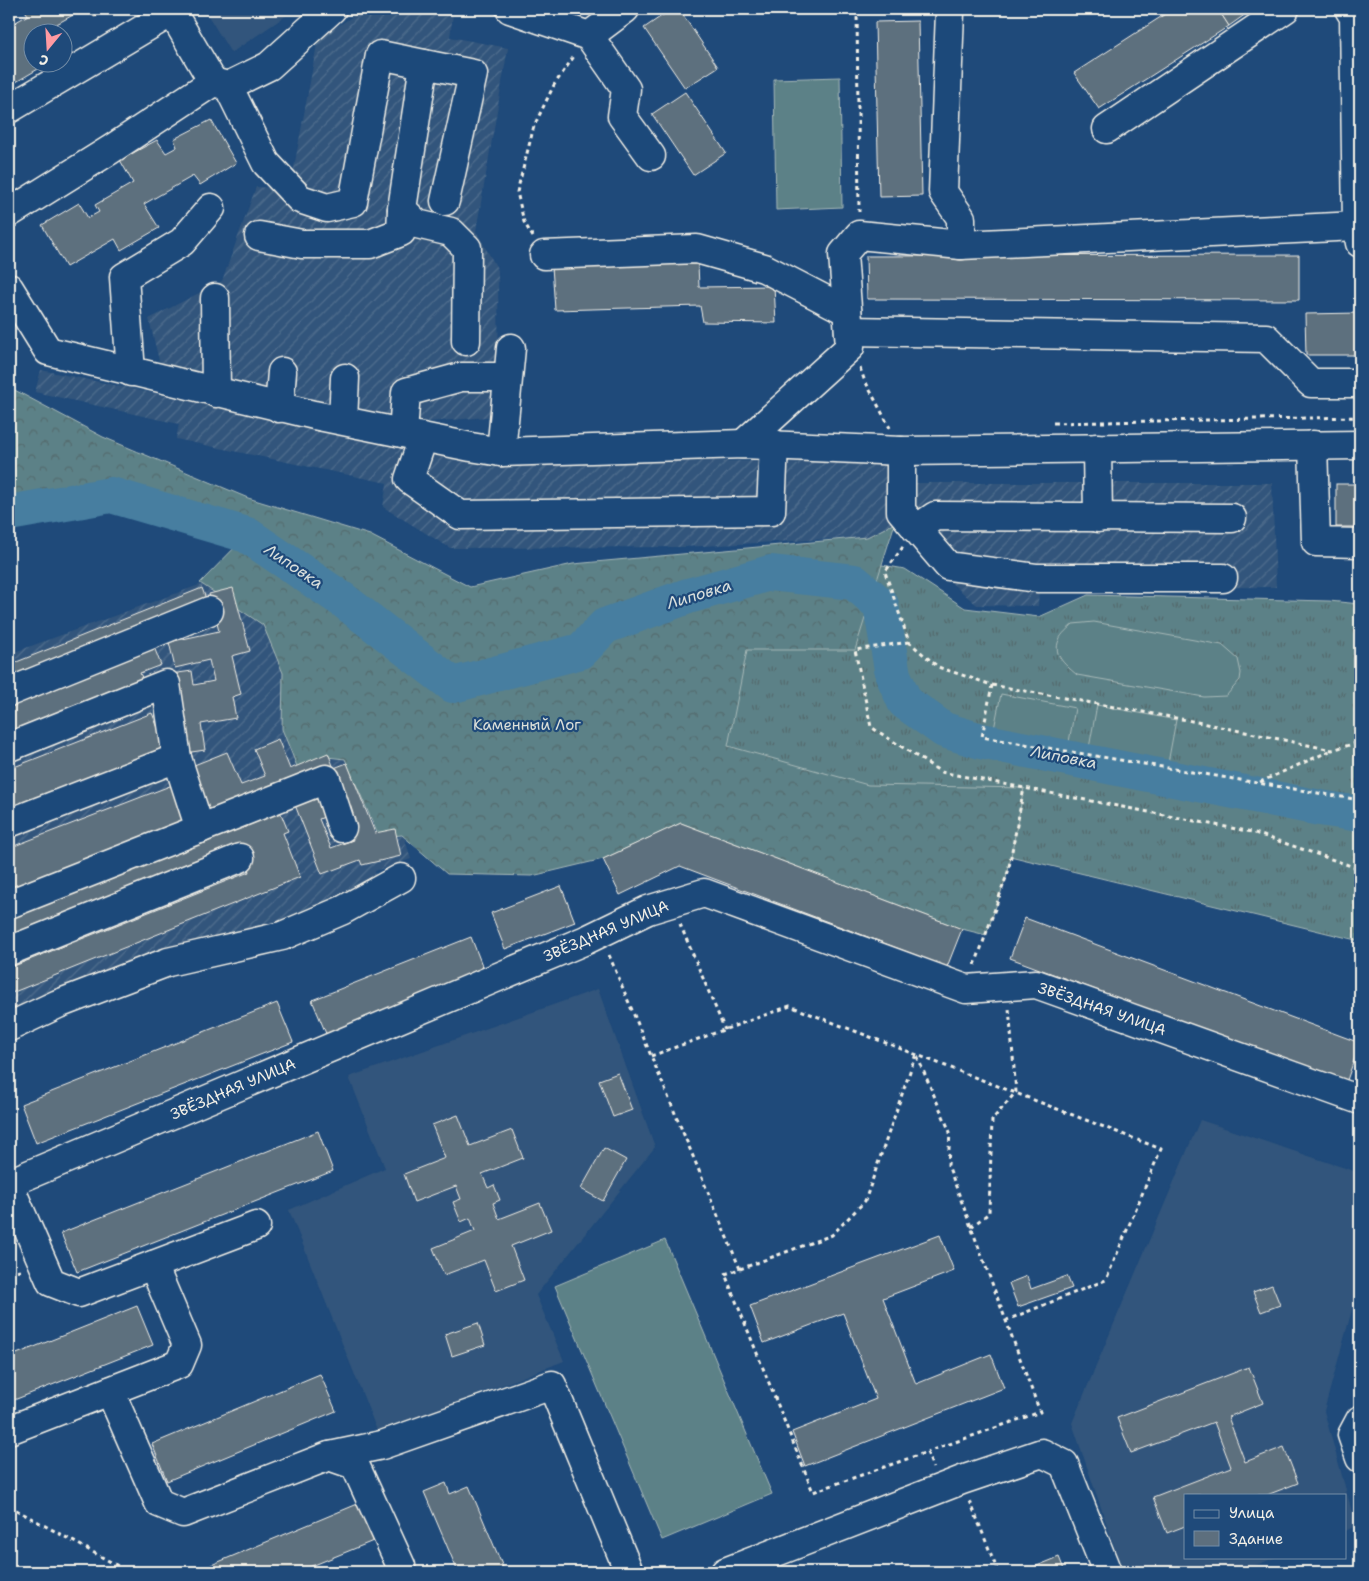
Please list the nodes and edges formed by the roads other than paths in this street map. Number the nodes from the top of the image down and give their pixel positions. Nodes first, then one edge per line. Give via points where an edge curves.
1 (332, 9) edge
2 (625, 9) edge
3 (1285, 9) edge
4 (170, 10) edge
5 (525, 12) edge
6 (950, 12) dead end
7 (1354, 14) edge
8 (589, 36) junction
9 (424, 64) junction
10 (221, 84) junction
11 (9, 109) edge
12 (1107, 129) dead end
13 (651, 156) dead end
14 (445, 201) dead end
15 (211, 208) dead end
16 (402, 209) junction
17 (9, 214) edge
18 (1358, 235) edge
19 (259, 236) dead end
20 (961, 245) junction
21 (544, 255) road end
22 (9, 288) edge
23 (216, 298) dead end
24 (848, 321) junction
25 (466, 341) dead end
26 (511, 348) dead end
27 (131, 372) junction
28 (282, 372) dead end
29 (507, 377) junction
30 (344, 378) dead end
31 (1360, 384) edge
32 (216, 393) junction
33 (279, 408) junction
34 (343, 420) junction
35 (413, 435) junction
36 (900, 439) junction
37 (743, 444) junction
38 (774, 444) junction
39 (1360, 444) edge
40 (1313, 445) junction
41 (1097, 448) junction
42 (501, 452) junction
43 (1098, 518) junction
44 (1232, 518) dead end
45 (916, 529) junction
46 (1360, 543) edge
47 (1222, 578) dead end
48 (209, 611) dead end
49 (9, 692) edge
50 (9, 747) edge
51 (177, 758) junction
52 (9, 823) edge
53 (200, 828) junction
54 (342, 828) dead end
55 (240, 858) dead end
56 (401, 878) dead end
57 (9, 904) edge
58 (9, 951) edge
59 (9, 1027) edge
60 (1360, 1100) edge
61 (9, 1184) edge
62 (256, 1226) dead end
63 (153, 1265) junction
64 (110, 1391) junction
65 (1360, 1420) edge
66 (9, 1430) edge
67 (329, 1456) junction
68 (1360, 1458) edge
69 (397, 1570) edge
70 (625, 1571) edge
71 (725, 1572) edge
72 (1107, 1572) edge

1 - 10 street via 269,66
2 - 8 street
3 - 12 street
4 - 10 street
4 - 11 street
5 - 8 street
6 - 20 street via 943,192 961,218
7 - 18 street
8 - 13 street via 626,89 622,116
9 - 10 street via 380,54 353,202 327,208 300,199 266,164
9 - 14 street via 473,74
9 - 16 street
10 - 17 street
15 - 27 street via 182,242 124,277
16 - 19 street via 401,232 370,244 302,244
16 - 25 street via 417,224 451,232 467,248
18 - 20 street
20 - 24 street via 860,235 843,254
21 - 24 street via 697,249 764,268
22 - 27 street via 48,351
23 - 32 street
24 - 31 street via 1266,338 1311,383
24 - 37 street via 850,346
26 - 29 street
27 - 32 street
28 - 33 street
29 - 35 street via 461,378 406,392
29 - 42 street
30 - 34 street
32 - 33 street
33 - 34 street
34 - 35 street
35 - 38 street via 409,480 460,515 771,510
35 - 42 street
36 - 38 street
36 - 41 street
36 - 45 street via 901,511
37 - 38 street
37 - 42 street
39 - 40 street
40 - 41 street
40 - 46 street via 1316,542
41 - 43 street
43 - 44 street
43 - 45 street via 935,516
45 - 47 street via 948,566 1036,578
48 - 49 street
50 - 51 street via 166,684
51 - 52 street
51 - 53 street
53 - 54 street via 326,779
53 - 57 street
55 - 58 street
56 - 59 street via 344,910 282,936 168,962 58,1004
60 - 61 street, ЗВЁЗДНАЯ УЛИЦА via 1036,984 966,990 704,893 648,910
61 - 63 street via 51,1282 79,1293
62 - 63 street
63 - 64 street via 187,1345 179,1364
64 - 66 street
64 - 67 street via 159,1503 183,1513
65 - 68 street via 1352,1435
67 - 69 street via 355,1465
67 - 70 street via 382,1445 552,1385
71 - 72 street via 962,1480 1042,1453 1064,1464

